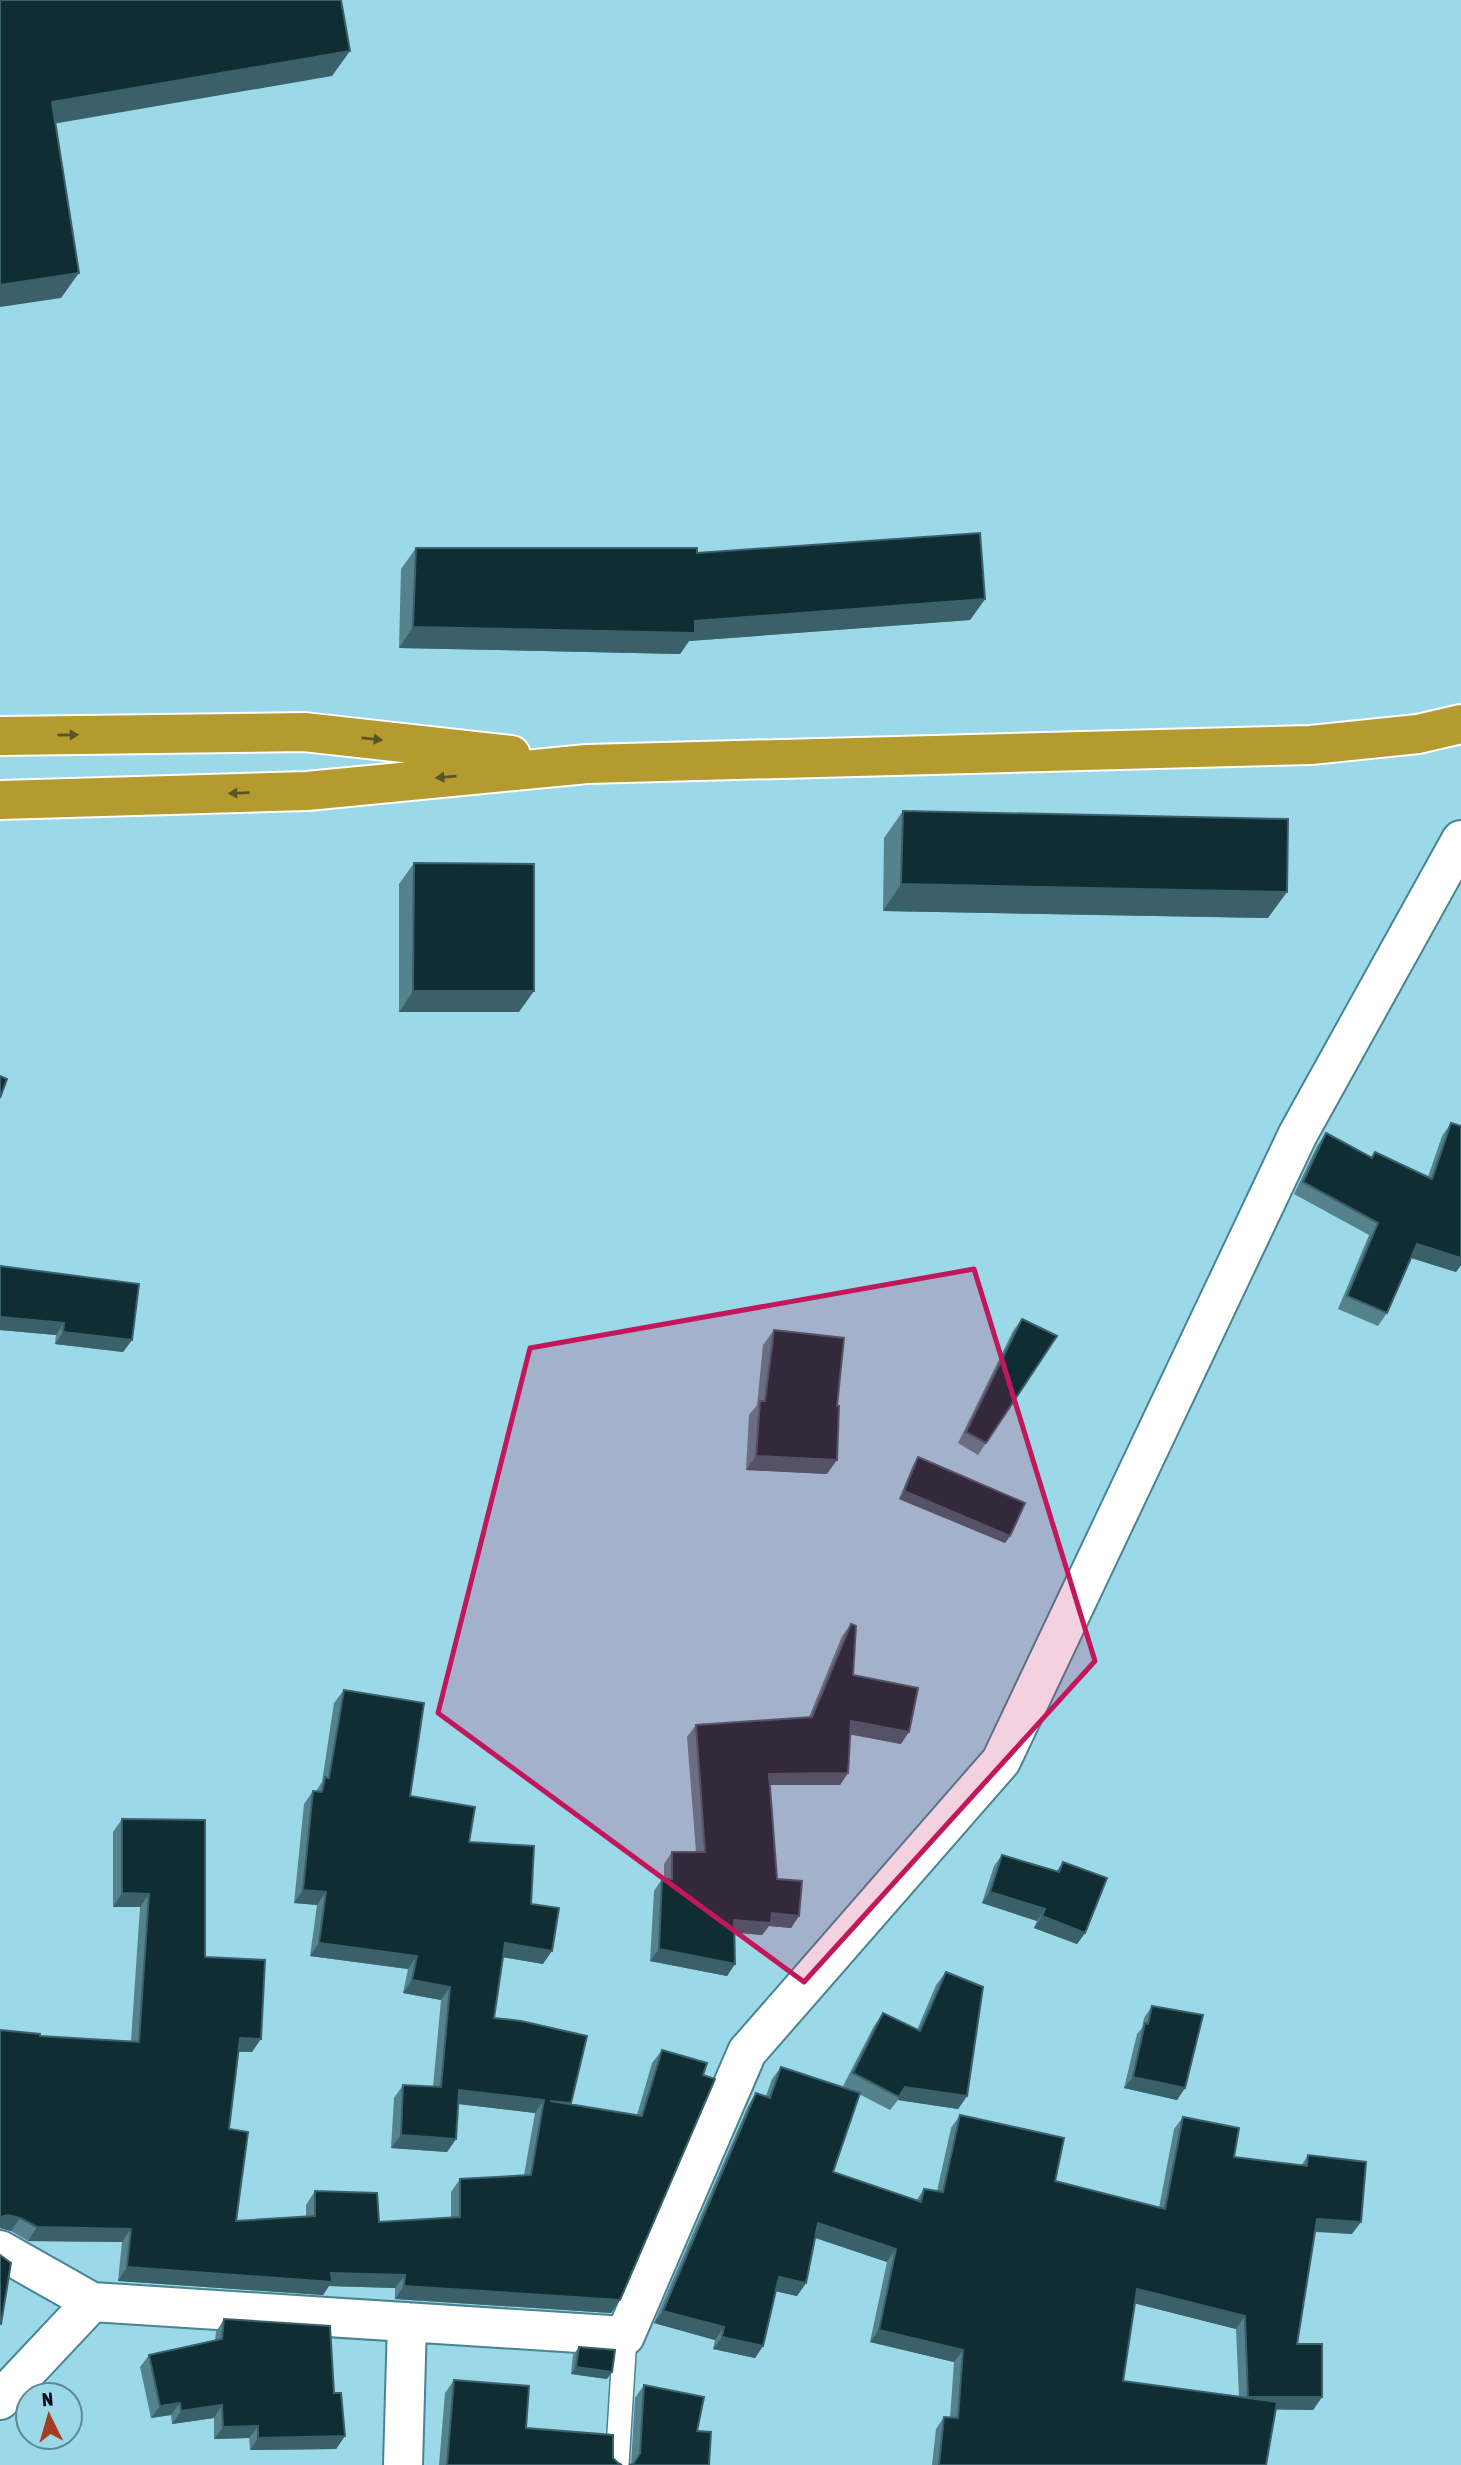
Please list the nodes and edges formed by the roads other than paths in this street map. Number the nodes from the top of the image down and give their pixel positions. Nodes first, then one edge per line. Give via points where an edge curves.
1 (1461, 724) edge
2 (0, 736) edge
3 (587, 764) junction
4 (0, 800) edge
5 (1461, 839) edge
6 (0, 2250) edge
7 (92, 2302) junction
8 (407, 2322) junction
9 (625, 2336) junction
10 (0, 2400) edge
11 (403, 2465) edge
12 (617, 2465) edge

1 - 3 highway via 1418,734 1311,745
2 -> 3 highway via 304,732
3 -> 4 highway via 307,790
5 - 9 street via 1298,1134 1000,1761 747,2052
6 - 7 street
7 - 8 street
7 - 10 street
8 - 9 street
8 - 11 street
9 - 12 lane

